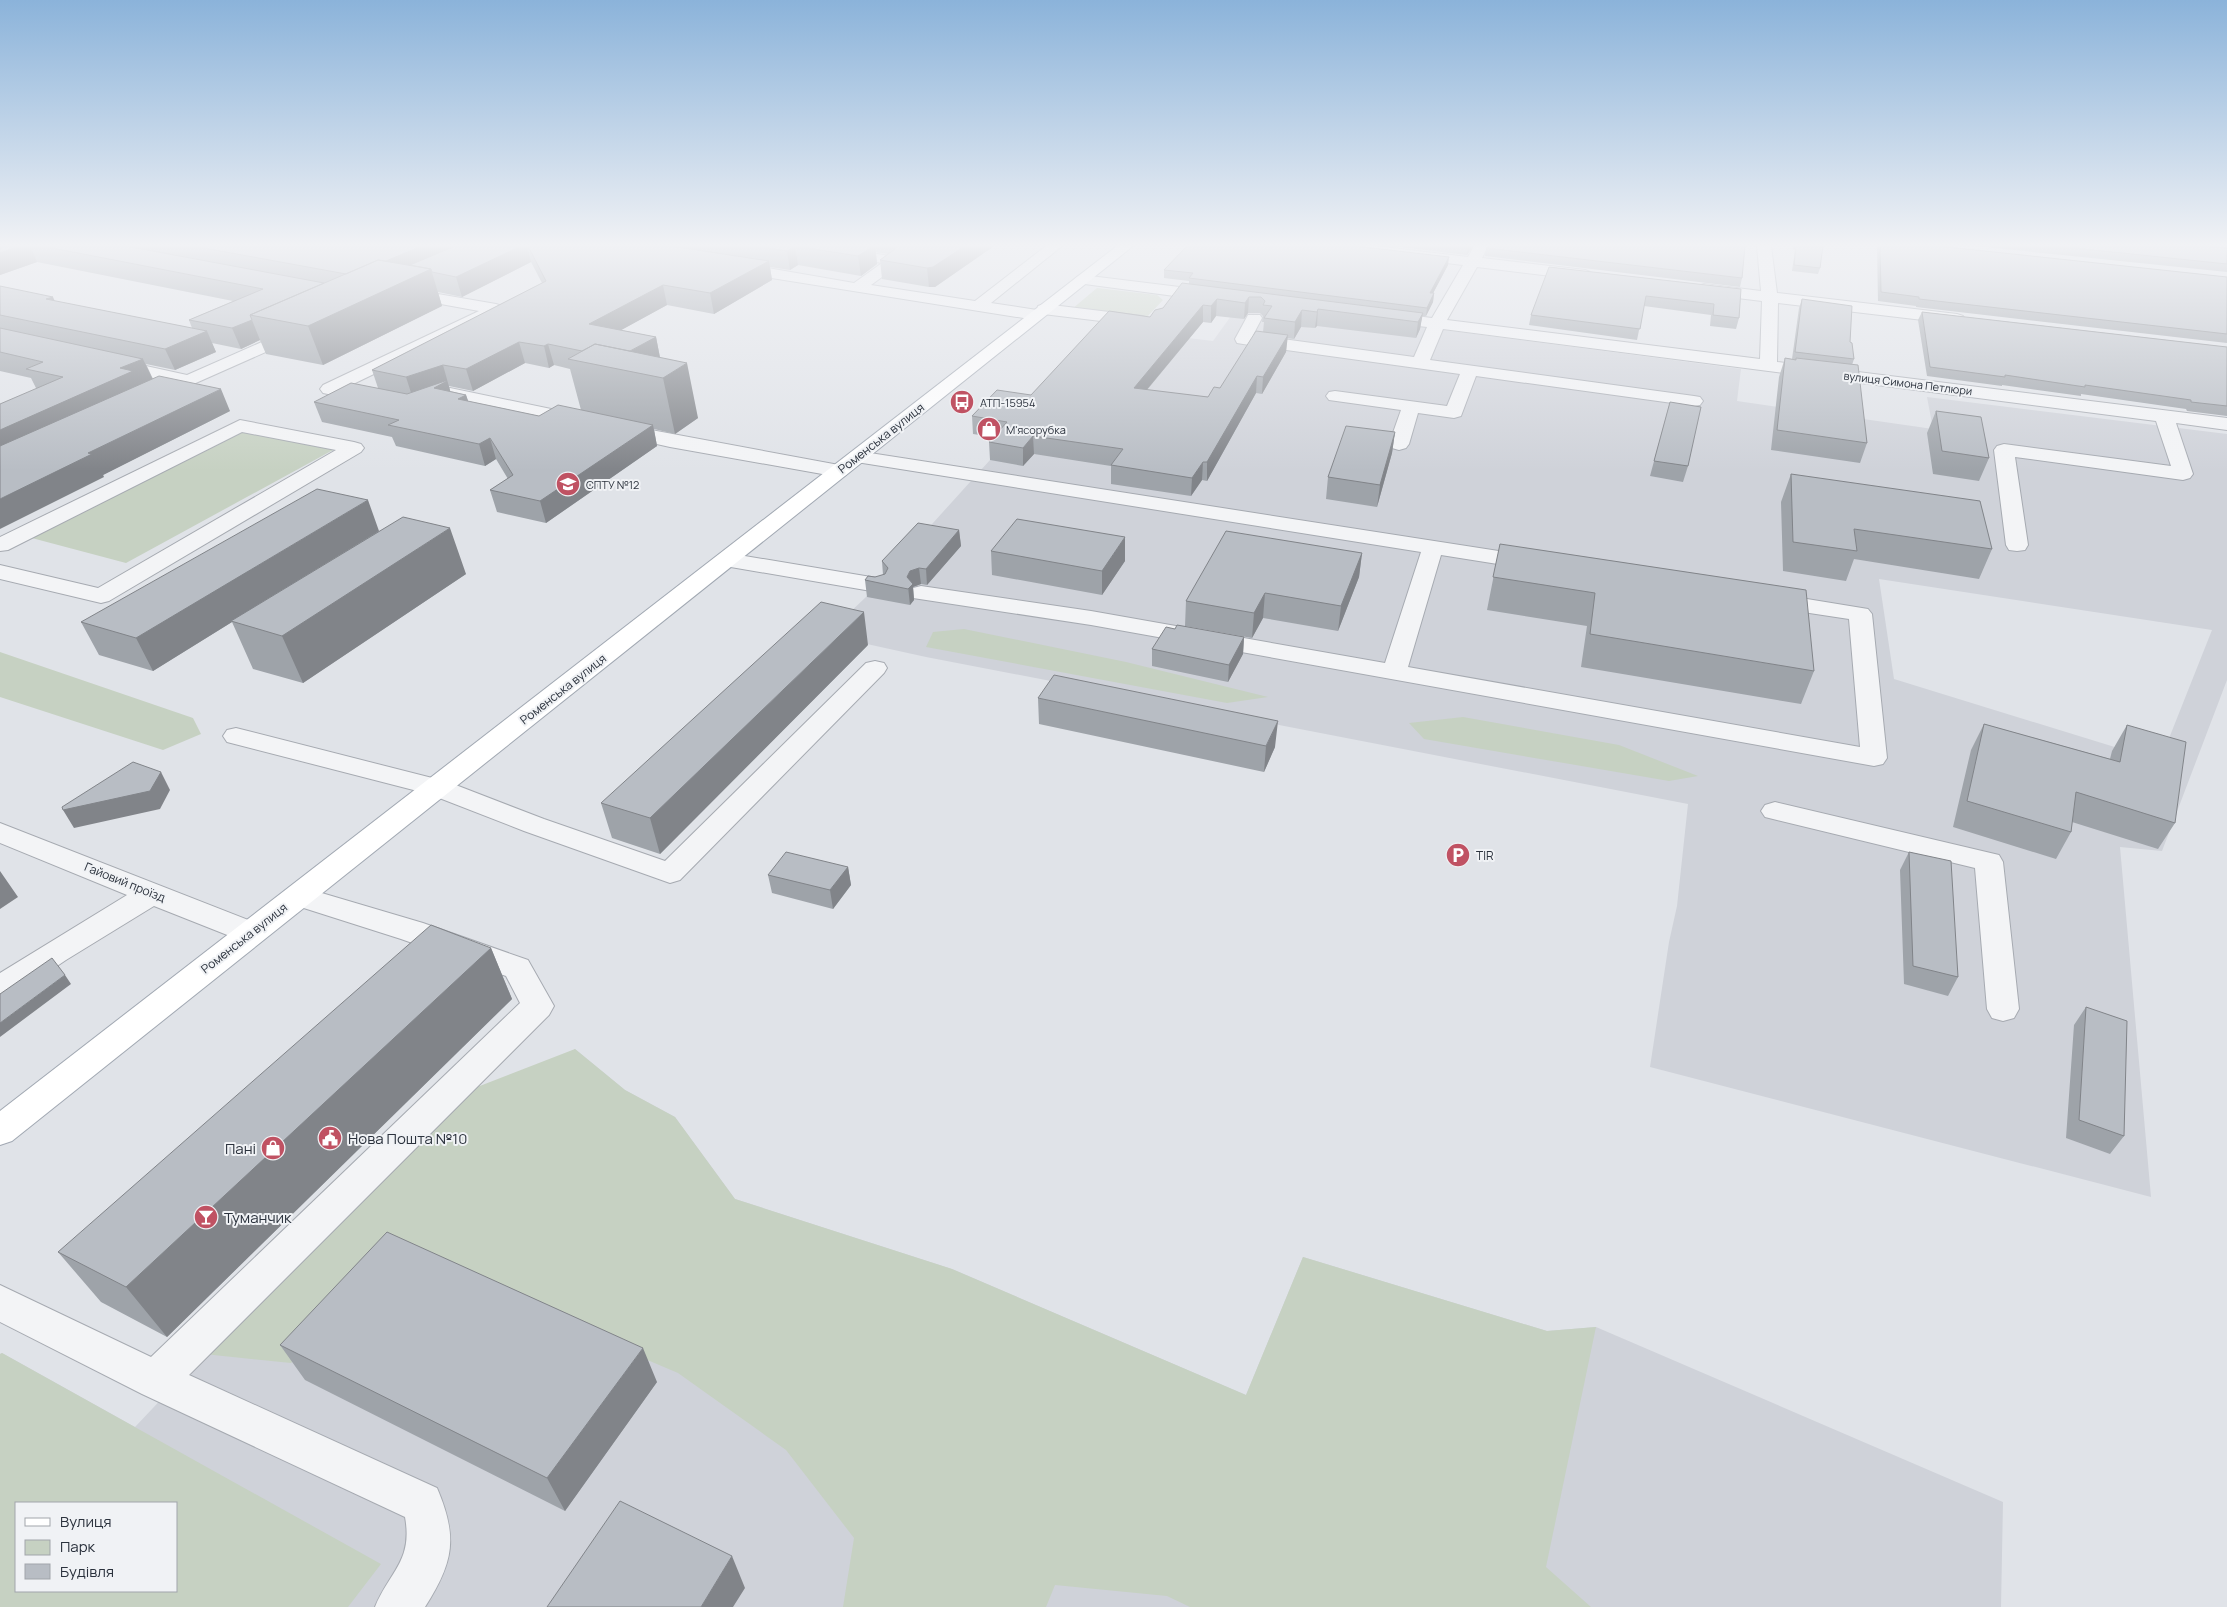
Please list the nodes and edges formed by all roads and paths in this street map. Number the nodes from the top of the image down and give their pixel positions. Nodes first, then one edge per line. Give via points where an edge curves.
1 (471, 321) edge
2 (1029, 321) edge
3 (1136, 321) edge
4 (1151, 321) edge
5 (1252, 321) edge
6 (1415, 321) edge
7 (1439, 321) edge
8 (1769, 321) edge
9 (315, 322) edge
10 (1437, 324) junction
11 (94, 360) edge
12 (1420, 363) junction
13 (1768, 365) junction
14 (1470, 370) junction
15 (189, 381) junction
16 (1335, 396) dead end
17 (386, 401) edge
18 (1694, 401) dead end
19 (135, 405) edge
20 (1411, 406) junction
21 (414, 408) edge
22 (2164, 415) junction
23 (2227, 424) edge
24 (1399, 444) dead end
25 (848, 464) junction
26 (0, 545) edge
27 (2017, 545) dead end
28 (1433, 547) junction
29 (727, 560) junction
30 (1559, 567) edge
31 (0, 572) edge
32 (877, 585) edge
33 (921, 593) dead end
34 (1753, 597) edge
35 (875, 668) dead end
36 (1395, 671) junction
37 (236, 736) dead end
38 (438, 788) junction
39 (1775, 811) dead end
40 (0, 832) edge
41 (152, 893) junction
42 (298, 896) junction
43 (250, 933) junction
44 (0, 989) edge
45 (2003, 1009) dead end
46 (0, 1131) edge
47 (0, 1303) edge
48 (156, 1380) junction
49 (398, 1607) edge

1 - 17 street via 329,389
2 - 25 main road, Роменська вулиця
3 - 4 street
5 - 12 street via 1243,339
6 - 10 street, вулиця Симона Петлюри
7 - 10 street
8 - 13 street
9 - 15 street
10 - 12 street
10 - 13 street, вулиця Симона Петлюри
11 - 15 street
12 - 14 street
13 - 22 street, вулиця Симона Петлюри
14 - 18 street
14 - 20 street via 1454,412
15 - 19 street
16 - 20 street
20 - 24 street
21 - 25 street via 450,393 670,441
22 - 23 street, вулиця Симона Петлюри
22 - 27 street via 2183,474 2004,450
25 - 28 street
25 - 29 main road, Роменська вулиця
26 - 31 street via 240,426 354,448 101,596
28 - 30 street
28 - 36 street
29 - 32 street
29 - 38 main road, Роменська вулиця
33 - 36 street via 1091,618
34 - 36 street via 1860,614 1874,758
35 - 38 street via 670,872
37 - 38 street
38 - 42 main road, Роменська вулиця
39 - 45 street via 1989,862
40 - 41 street, Гайовий проїзд
41 - 43 street, Гайовий проїзд
41 - 44 street
42 - 43 main road, Роменська вулиця
42 - 48 street via 518,968 538,1006
43 - 46 main road, Роменська вулиця
47 - 48 street
48 - 49 street via 422,1503 430,1523 429,1552

